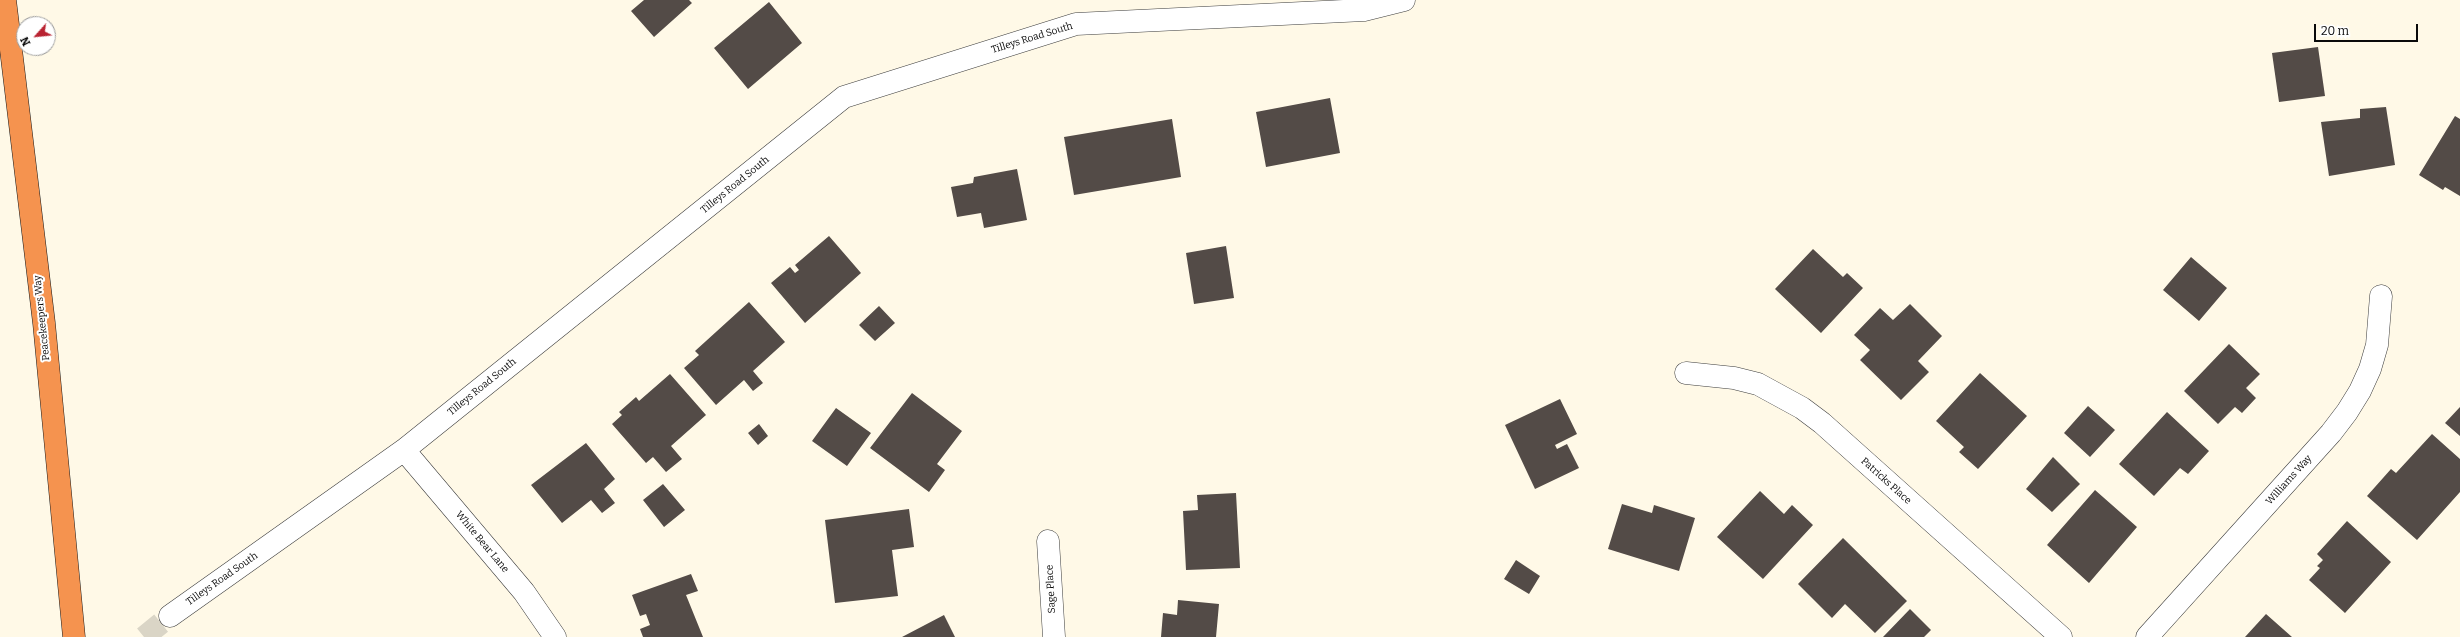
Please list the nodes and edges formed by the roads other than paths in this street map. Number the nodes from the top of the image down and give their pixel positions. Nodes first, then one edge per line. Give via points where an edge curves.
1 (5, 0) edge
2 (1404, 0) edge
3 (2381, 296) dead end
4 (1686, 373) dead end
5 (404, 450) junction
6 (1048, 541) dead end
7 (170, 616) tunnel mouth
8 (74, 637) edge
9 (555, 637) edge
10 (1054, 637) edge
11 (2061, 637) edge
12 (2148, 637) edge

1 - 8 highway, Peacekeepers Way via 44,323
2 - 5 street, Tilleys Road South via 1364,10 1076,24 844,97
3 - 12 street, Williams Way via 2377,345 2372,363 2360,391 2347,412
4 - 11 street, Patricks Place via 1734,378 1758,384 1802,408 1822,423
5 - 7 street, Tilleys Road South
5 - 9 street, White Bear Lane via 524,592
6 - 10 street, Sage Place

